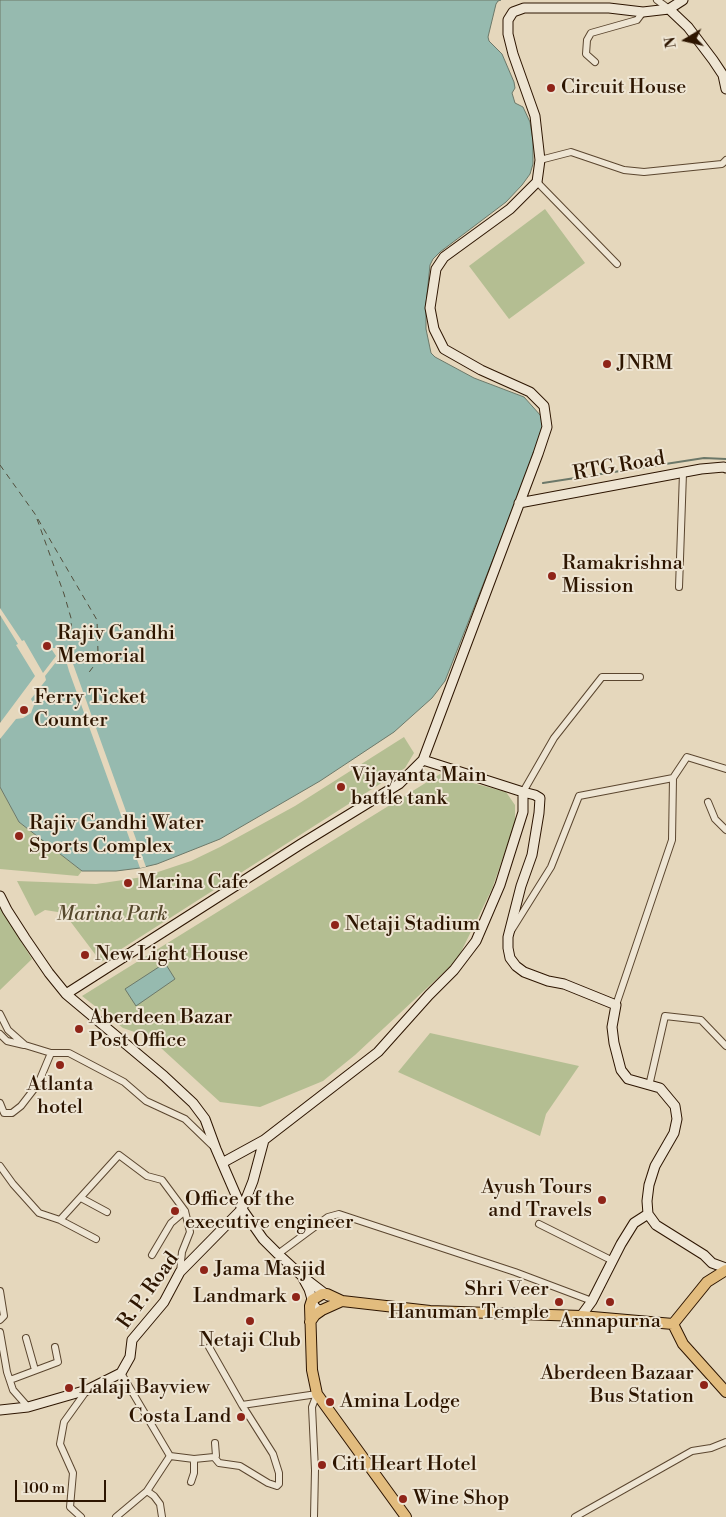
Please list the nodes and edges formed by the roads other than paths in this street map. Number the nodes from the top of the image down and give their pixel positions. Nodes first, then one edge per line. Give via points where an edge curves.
1 (657, 0) edge
2 (683, 0) edge
3 (669, 4) edge
4 (643, 12) junction
5 (596, 62) dead end
6 (726, 89) edge
7 (540, 160) junction
8 (726, 160) edge
9 (537, 182) junction
10 (617, 264) dead end
11 (725, 468) edge
12 (683, 473) junction
13 (519, 503) junction
14 (679, 587) dead end
15 (640, 677) dead end
16 (423, 760) junction
17 (726, 769) edge
18 (673, 778) junction
19 (524, 792) junction
20 (708, 802) dead end
21 (726, 830) edge
22 (0, 896) edge
23 (508, 936) junction
24 (66, 994) junction
25 (616, 1005) junction
26 (0, 1014) edge
27 (0, 1034) edge
28 (25, 1045) junction
29 (726, 1046) edge
30 (51, 1053) junction
31 (649, 1086) junction
32 (0, 1103) edge
33 (264, 1140) junction
34 (216, 1149) junction
35 (222, 1163) junction
36 (0, 1166) edge
37 (81, 1198) junction
38 (242, 1209) junction
39 (185, 1211) junction
40 (107, 1212) dead end
41 (648, 1214) junction
42 (60, 1220) junction
43 (539, 1224) dead end
44 (96, 1239) dead end
45 (278, 1254) junction
46 (152, 1255) dead end
47 (613, 1261) junction
48 (726, 1269) edge
49 (180, 1272) junction
50 (302, 1276) junction
51 (0, 1291) edge
52 (327, 1294) junction
53 (312, 1300) junction
54 (342, 1301) junction
55 (592, 1301) junction
56 (326, 1308) junction
57 (581, 1316) junction
58 (0, 1320) edge
59 (310, 1322) junction
60 (673, 1324) junction
61 (0, 1337) edge
62 (26, 1338) dead end
63 (55, 1347) dead end
64 (210, 1347) dead end
65 (35, 1370) junction
66 (121, 1373) junction
67 (10, 1380) junction
68 (87, 1390) junction
69 (726, 1392) edge
70 (317, 1394) junction
71 (242, 1405) junction
72 (28, 1407) junction
73 (0, 1410) edge
74 (726, 1442) edge
75 (215, 1443) dead end
76 (170, 1456) junction
77 (214, 1457) junction
78 (194, 1459) junction
79 (191, 1482) dead end
80 (147, 1491) junction
81 (81, 1517) edge
82 (116, 1517) edge
83 (162, 1517) edge
84 (314, 1517) edge
85 (407, 1517) edge
86 (575, 1517) edge

1 - 3 street
2 - 3 main road
3 - 4 main road
3 - 6 main road via 724,75
4 - 5 street via 638,20 591,33 586,54
4 - 7 main road via 609,8 524,8 513,12 508,20 508,34 535,116
7 - 8 street via 570,152 624,170 644,172 722,164
7 - 9 main road
9 - 10 street
9 - 13 main road via 510,209 444,257 436,270 430,308 434,329 444,349 530,392 544,406 547,426
11 - 12 main road, RTG Road
12 - 13 main road, RTG Road
12 - 14 street
13 - 16 main road
15 - 19 street via 602,677 554,738
16 - 19 main road
16 - 24 main road via 399,784
17 - 18 street via 686,757
18 - 23 street via 579,796 551,867
18 - 25 street via 672,840
19 - 23 main road via 540,798 539,813 532,855
19 - 33 main road via 523,812 500,885 476,941 454,970 378,1052
20 - 21 street via 715,819
22 - 24 main road via 25,938
23 - 25 main road via 510,958 524,972
24 - 34 main road via 193,1103 205,1119
25 - 31 main road via 612,1027 622,1070 628,1079
26 - 28 street via 8,1030
27 - 28 street via 8,1041
28 - 30 street
29 - 31 street via 701,1020 665,1016
30 - 32 street via 38,1084 21,1106 12,1113 4,1113
30 - 34 street via 69,1053 124,1082 146,1101 185,1118
31 - 41 main road via 660,1088 668,1096 675,1106 677,1119 674,1133 655,1166 649,1185
33 - 35 main road
33 - 38 main road
34 - 35 main road
35 - 38 main road
36 - 42 street via 39,1213
37 - 39 street via 119,1155 147,1176 162,1180
37 - 40 street
37 - 42 street
38 - 45 main road
38 - 49 main road, R. P. Road
39 - 46 street via 171,1223
39 - 49 street via 190,1232 182,1252
41 - 47 main road via 634,1223
41 - 48 main road via 656,1225 704,1255 712,1264
42 - 44 street
43 - 47 street
45 - 50 main road
45 - 55 street via 328,1218 339,1214
47 - 55 main road
48 - 60 main road via 707,1282
49 - 66 main road, R. P. Road via 164,1302 132,1340 130,1358
50 - 52 main road
50 - 53 main road
51 - 58 street via 4,1316
52 - 53 main road
52 - 54 main road
52 - 56 main road via 330,1298
53 - 56 main road via 318,1310
53 - 59 main road
54 - 56 main road
54 - 57 main road via 430,1311
55 - 57 main road
56 - 59 main road
57 - 60 main road
59 - 70 main road via 312,1370
60 - 69 main road via 683,1344
61 - 67 street
62 - 65 street
63 - 65 street via 58,1362
64 - 71 street
65 - 67 street
66 - 68 main road
66 - 76 street
67 - 72 street via 13,1390
68 - 72 main road
68 - 81 street via 64,1422 60,1444 72,1473 70,1507
70 - 71 street
70 - 84 street via 312,1407
70 - 85 main road
71 - 77 street via 273,1454 279,1484 268,1483 240,1466 219,1463
72 - 73 main road
74 - 86 street via 692,1451
75 - 77 street
76 - 78 street
76 - 80 street
77 - 78 street
78 - 79 street
80 - 82 street
80 - 83 street via 160,1504

